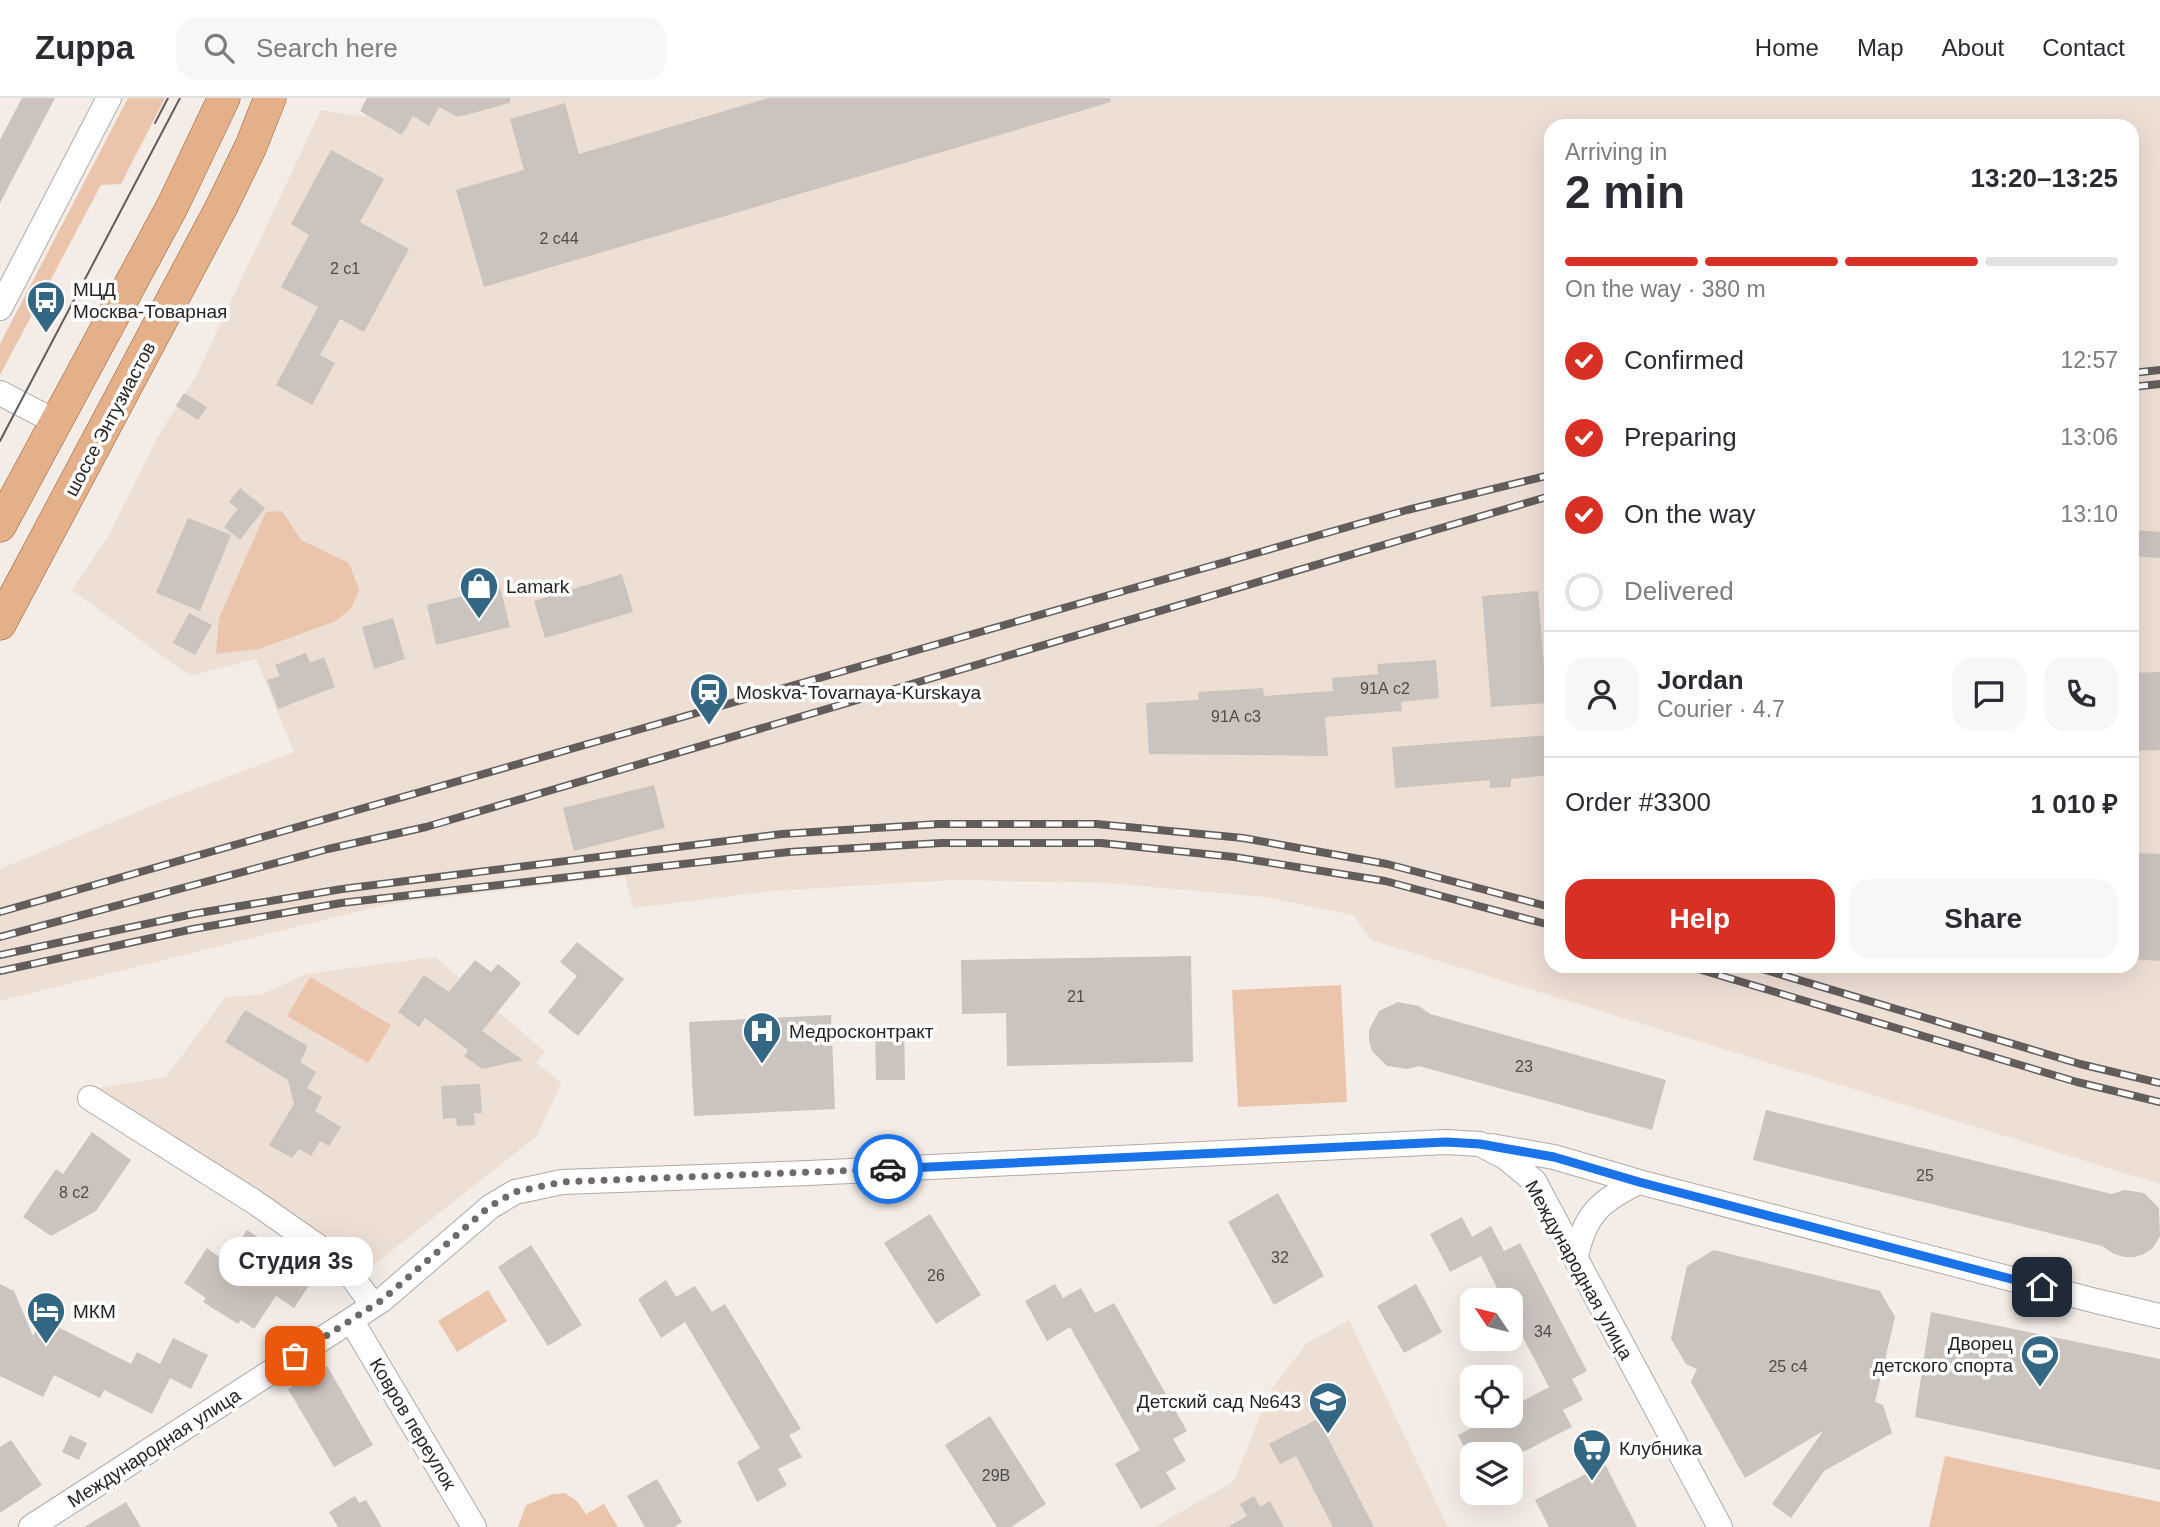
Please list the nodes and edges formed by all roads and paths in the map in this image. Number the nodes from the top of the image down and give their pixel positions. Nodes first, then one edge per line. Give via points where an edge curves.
1 (110, 98) edge
2 (224, 98) edge
3 (270, 98) edge
4 (7, 279) edge
5 (0, 308) edge
6 (0, 393) edge
7 (56, 422) junction
8 (0, 526) edge
9 (0, 624) edge
10 (90, 1098) dead end
11 (1480, 1144) junction
12 (1639, 1182) junction
13 (1576, 1256) junction
14 (373, 1305) junction
15 (2160, 1316) edge
16 (351, 1320) junction
17 (31, 1527) edge
18 (474, 1527) edge
19 (1720, 1527) edge

1 - 4 street
2 - 7 main road via 173,205
3 - 9 main road, шоссе Энтузиастов via 222,206
4 - 5 street
6 - 7 street
7 - 8 main road
10 - 14 street via 313,1243 344,1266
11 - 12 street via 1554,1157
11 - 13 street, Международная улица via 1534,1181
11 - 14 street, Международная улица via 562,1182 515,1192 489,1207
12 - 13 street via 1614,1194 1597,1210 1584,1226
12 - 15 street
13 - 19 street, Международная улица
14 - 16 street, Международная улица
16 - 17 street, Международная улица
16 - 18 street, Ковров переулок

